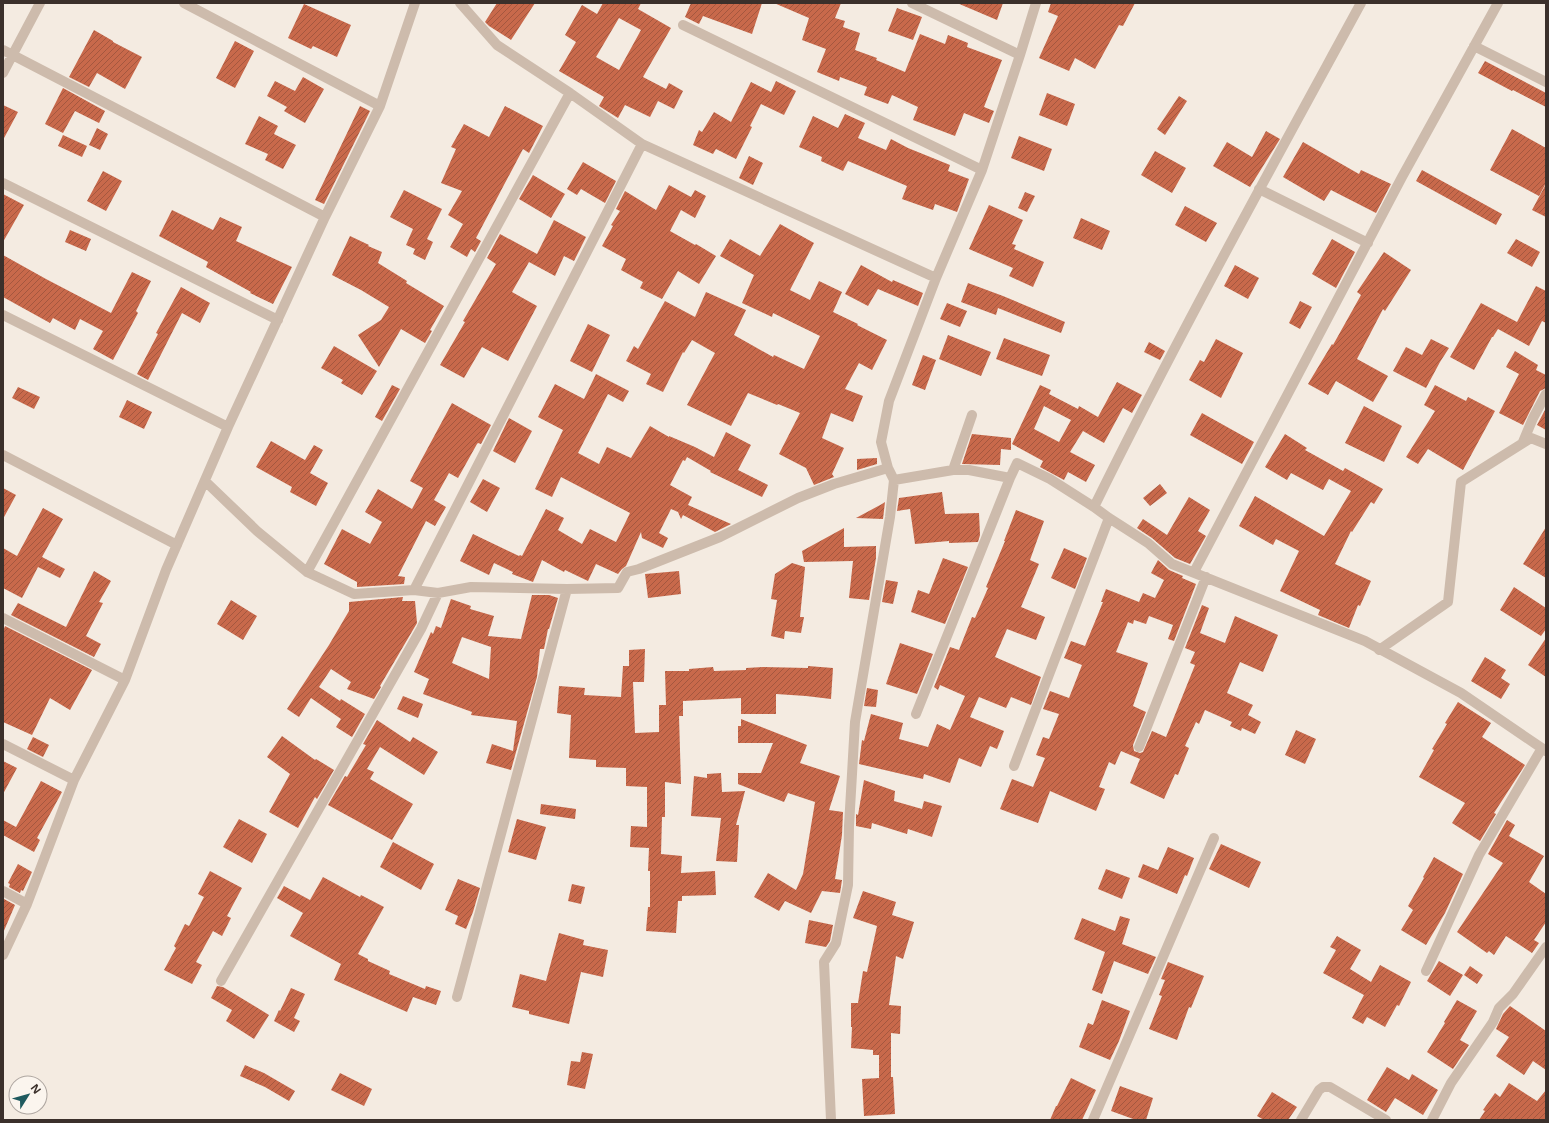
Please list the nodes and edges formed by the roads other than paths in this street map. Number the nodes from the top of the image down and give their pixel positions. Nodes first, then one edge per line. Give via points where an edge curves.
1 (40, 3) edge
2 (184, 3) edge
3 (415, 3) edge
4 (460, 3) edge
5 (912, 3) edge
6 (1036, 3) edge
7 (1360, 3) edge
8 (1498, 3) edge
9 (683, 25) dead end
10 (1474, 46) junction
11 (3, 50) edge
12 (13, 55) junction
13 (1020, 55) junction
14 (3, 73) edge
15 (1546, 82) edge
16 (570, 93) junction
17 (380, 106) junction
18 (642, 144) junction
19 (982, 170) junction
20 (3, 183) edge
21 (1259, 189) junction
22 (325, 217) junction
23 (1368, 244) junction
24 (936, 278) junction
25 (3, 315) edge
26 (278, 320) junction
27 (1546, 394) edge
28 (972, 415) dead end
29 (228, 427) junction
30 (1523, 442) junction
31 (1546, 444) edge
32 (3, 455) edge
33 (888, 468) junction
34 (953, 470) junction
35 (1010, 478) junction
36 (894, 480) junction
37 (206, 482) junction
38 (1094, 507) junction
39 (1109, 518) junction
40 (177, 545) junction
41 (307, 572) junction
42 (1194, 572) junction
43 (1206, 578) junction
44 (567, 589) junction
45 (414, 590) junction
46 (438, 593) junction
47 (3, 618) edge
48 (1379, 650) junction
49 (125, 680) junction
50 (916, 714) dead end
51 (3, 744) edge
52 (1139, 747) dead end
53 (1544, 750) edge
54 (1014, 766) dead end
55 (74, 780) junction
56 (1214, 838) dead end
57 (3, 891) edge
58 (28, 904) junction
59 (1546, 947) edge
60 (3, 955) edge
61 (1426, 971) dead end
62 (221, 980) dead end
63 (457, 997) dead end
64 (831, 1120) edge
65 (1093, 1120) edge
66 (1301, 1120) edge
67 (1386, 1120) edge
68 (1432, 1120) edge

1 - 12 street
2 - 17 street
3 - 17 street
4 - 16 street via 497,44
5 - 13 street
6 - 13 street
7 - 21 street
8 - 10 street
9 - 19 street
10 - 15 street
10 - 23 street via 1402,176
11 - 12 street
12 - 14 street
12 - 22 street
13 - 19 street
16 - 18 street
16 - 41 street
17 - 22 street
18 - 24 street
18 - 45 street
19 - 24 street
20 - 26 street
21 - 23 street
21 - 38 street
22 - 26 street
23 - 42 street
24 - 33 street via 889,401 880,442
25 - 29 street
26 - 29 street
27 - 30 street
28 - 34 street
29 - 37 street
30 - 31 street via 1531,438
30 - 48 street via 1462,482 1448,602
32 - 40 street
33 - 36 street
33 - 44 street via 798,498 720,537 627,572 618,588
34 - 35 street via 969,470
34 - 36 street
35 - 38 street via 1017,463 1050,479
35 - 50 street
36 - 64 street via 855,722 848,885 836,943 824,962
37 - 40 street
37 - 41 street via 257,531
38 - 39 street
39 - 42 street via 1148,543 1172,564
39 - 54 street
40 - 49 street
41 - 45 street via 354,594
42 - 43 street
43 - 48 street via 1365,641
43 - 52 street
44 - 46 street via 471,587
44 - 63 street
45 - 46 street
46 - 62 street via 421,628
47 - 49 street
48 - 53 street via 1461,693
49 - 55 street
51 - 55 street
53 - 61 street via 1479,855
55 - 58 street
56 - 65 street
57 - 58 street
58 - 60 street
59 - 68 street via 1513,994 1498,1008 1492,1022 1451,1083
66 - 67 street via 1318,1090 1330,1087

